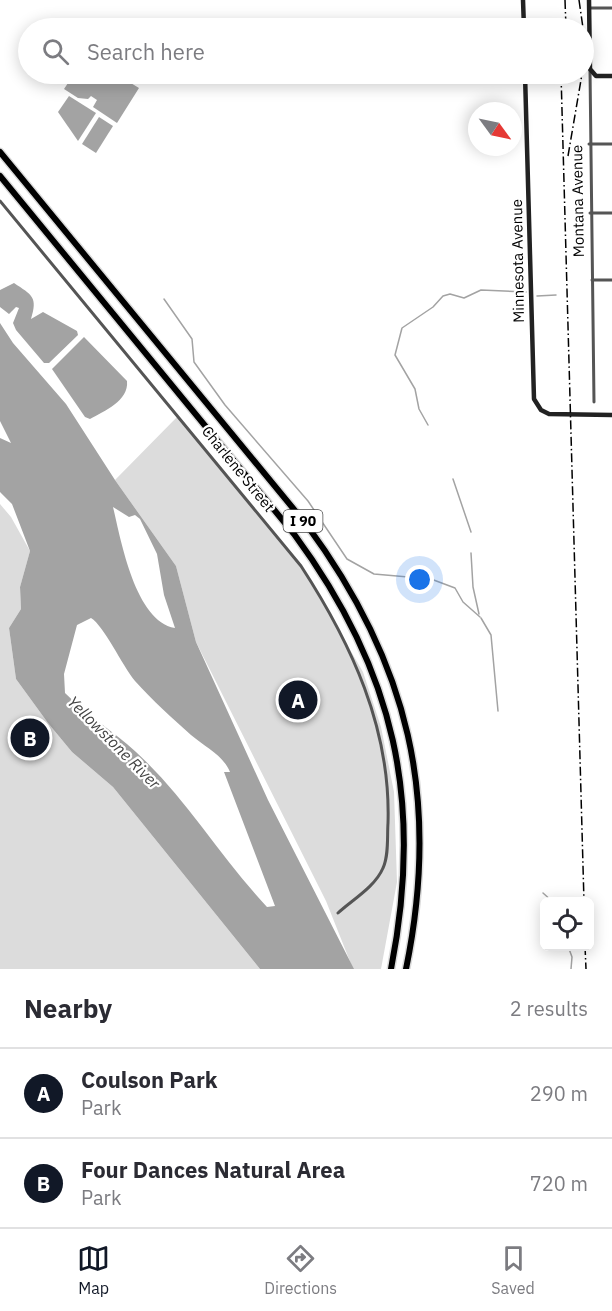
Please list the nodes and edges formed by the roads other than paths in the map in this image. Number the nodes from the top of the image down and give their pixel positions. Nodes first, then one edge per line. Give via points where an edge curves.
1 (523, 0) edge
2 (588, 0) edge
3 (589, 8) junction
4 (612, 8) edge
5 (524, 18) edge
6 (589, 18) edge
7 (594, 72) edge
8 (612, 76) edge
9 (601, 77) junction
10 (594, 83) edge
11 (525, 84) edge
12 (592, 84) edge
13 (590, 86) joint
14 (589, 144) junction
15 (612, 144) edge
16 (0, 152) edge
17 (0, 176) edge
18 (0, 201) edge
19 (590, 213) junction
20 (612, 213) edge
21 (592, 280) junction
22 (612, 280) edge
23 (594, 402) dead end
24 (612, 415) edge
25 (338, 913) dead end
26 (391, 969) edge
27 (406, 969) edge

1 - 5 street
2 - 3 street, Montana Avenue
3 - 4 street
3 - 6 street, Montana Avenue
7 - 9 street
8 - 9 street
9 - 10 street
11 - 24 street, Minnesota Avenue via 533,393 545,413
12 - 13 street
13 - 14 street, Montana Avenue
14 - 15 street
14 - 19 street, Montana Avenue
16 - 27 highway, I 90 via 306,524 338,568 368,620 406,722 416,777 420,883
17 - 26 highway, I 90 via 294,534 325,575 354,626 391,726 401,778 405,881
18 - 25 street, Charlene Street via 301,566 349,649 367,692 383,756 388,787 387,839 386,859 379,876
19 - 20 street
19 - 21 street, Montana Avenue
21 - 22 street
21 - 23 street, Montana Avenue

